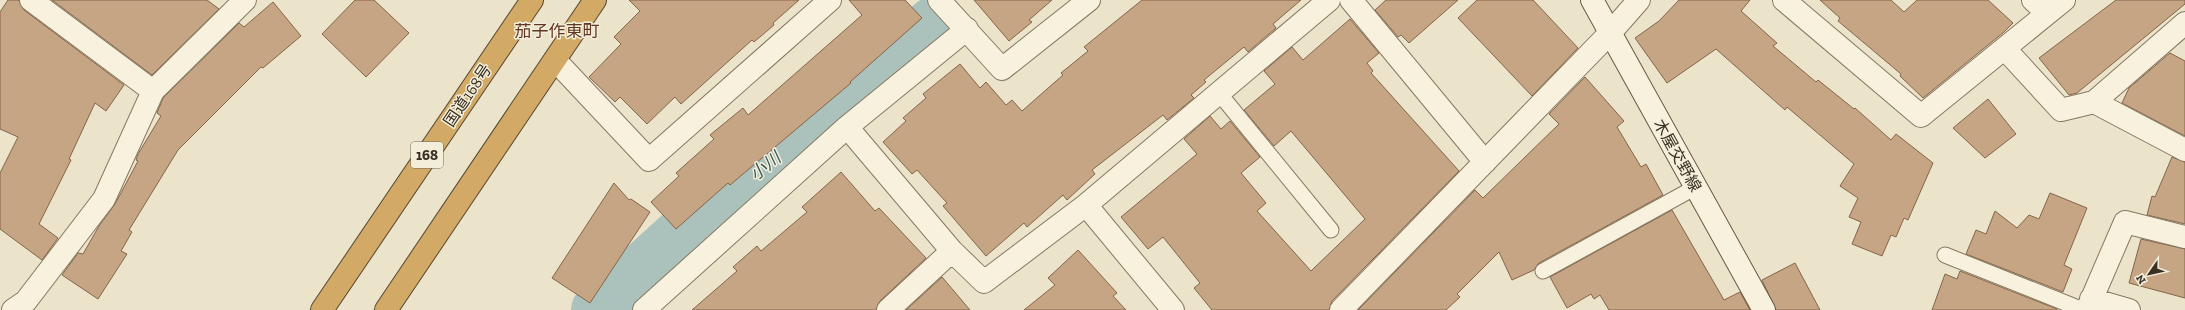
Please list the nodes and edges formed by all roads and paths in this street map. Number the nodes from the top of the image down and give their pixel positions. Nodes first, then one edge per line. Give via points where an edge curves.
1 (31, 0) edge
2 (244, 0) edge
3 (532, 0) edge
4 (596, 0) edge
5 (830, 0) edge
6 (939, 0) edge
7 (1089, 0) edge
8 (1329, 0) edge
9 (1351, 0) edge
10 (1592, 0) edge
11 (1638, 0) edge
12 (1784, 0) edge
13 (2048, 4) edge
14 (2185, 23) edge
15 (966, 30) junction
16 (1610, 33) junction
17 (2005, 49) junction
18 (555, 60) junction
19 (153, 91) junction
20 (1219, 93) junction
21 (2094, 102) junction
22 (847, 127) junction
23 (2185, 150) edge
24 (1485, 162) junction
25 (1696, 187) junction
26 (1086, 205) junction
27 (1331, 230) dead end
28 (2185, 237) edge
29 (952, 251) junction
30 (1945, 255) dead end
31 (1543, 272) dead end
32 (2087, 306) edge
33 (13, 310) edge
34 (322, 310) edge
35 (386, 310) edge
36 (644, 310) edge
37 (888, 310) edge
38 (1173, 310) edge
39 (1340, 310) edge
40 (1764, 310) edge
41 (2129, 310) edge

1 - 19 street
2 - 19 street
3 - 34 highway, 国道168号 / 168
4 - 18 highway
5 - 18 street via 649,160
6 - 15 street
7 - 15 street via 1002,69
8 - 20 street
9 - 24 street
10 - 16 street, 木屋交野線
11 - 16 street
12 - 17 street via 1921,116
13 - 17 street
14 - 21 street
15 - 22 street
16 - 24 street
16 - 25 street, 木屋交野線
17 - 21 street via 2061,110
18 - 35 highway
19 - 33 street via 104,199 26,301
20 - 26 street
20 - 27 lane
21 - 23 street
22 - 29 street
22 - 36 street
24 - 39 street
25 - 31 lane
25 - 40 street, 木屋交野線
26 - 29 street via 984,282
26 - 38 street
28 - 32 street via 2125,222
29 - 37 street
30 - 32 lane
32 - 41 street

